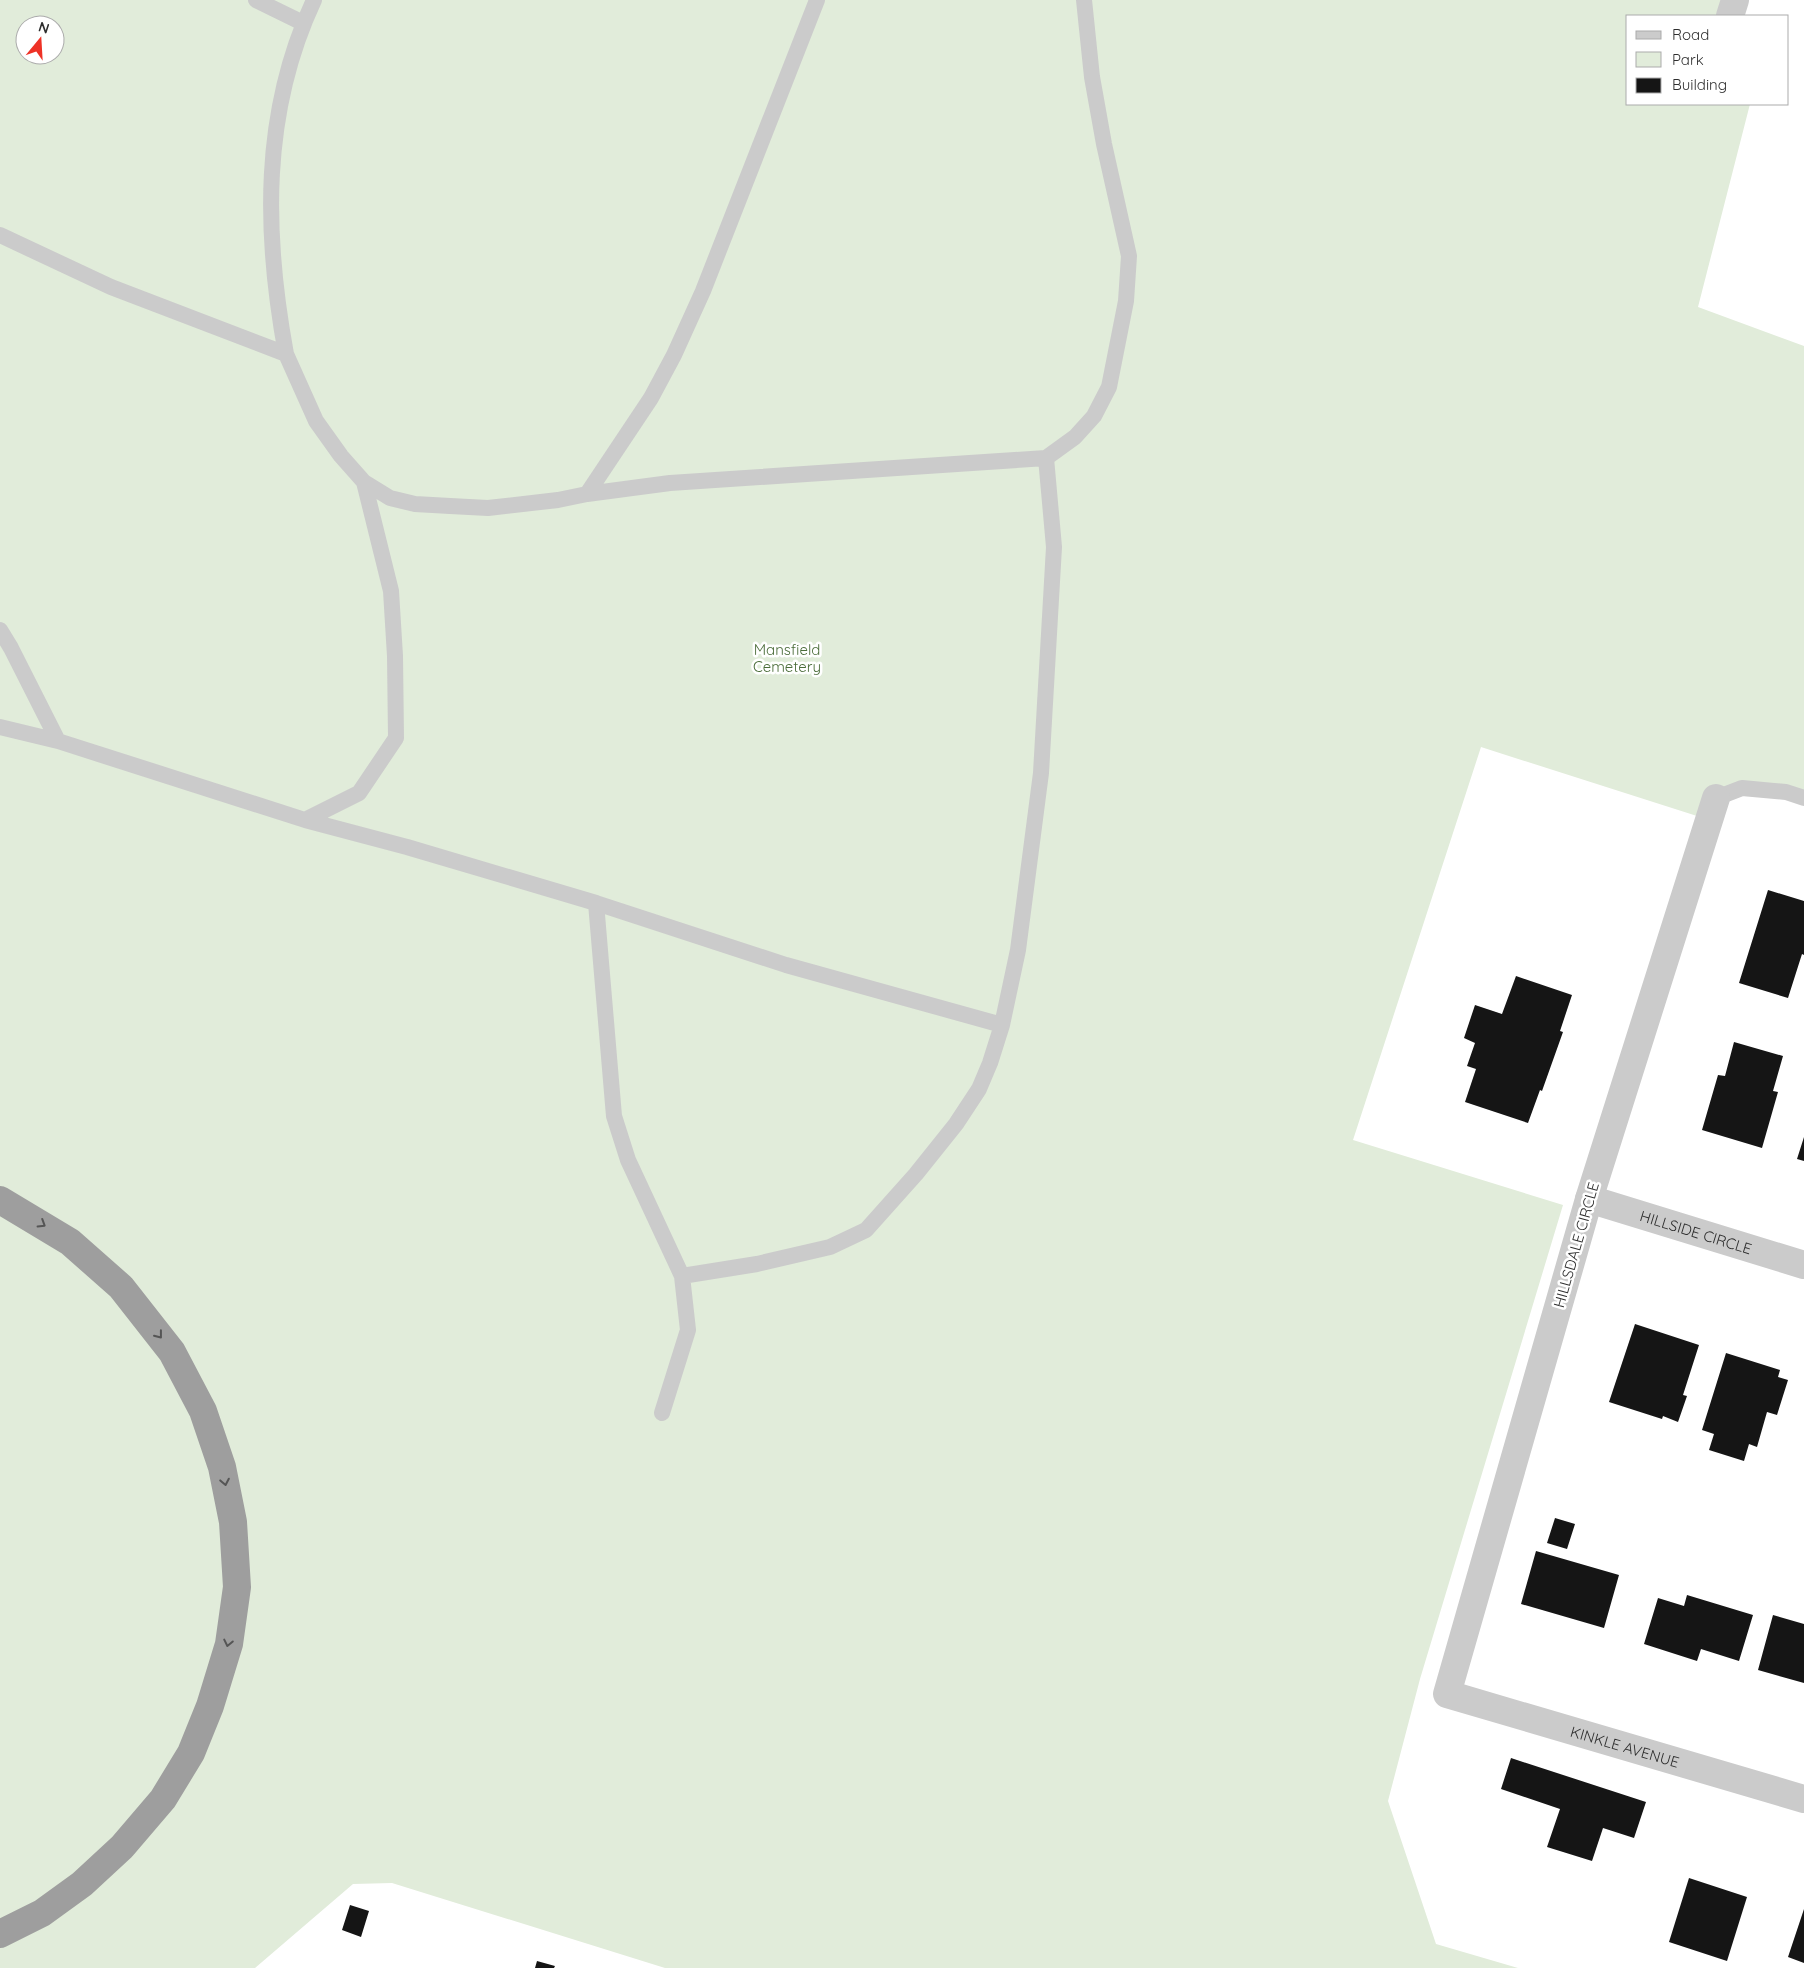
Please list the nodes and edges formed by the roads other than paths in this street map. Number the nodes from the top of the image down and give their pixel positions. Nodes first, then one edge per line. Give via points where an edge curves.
1 (256, 0) edge
2 (314, 0) edge
3 (817, 0) edge
4 (1084, 0) edge
5 (1735, 0) edge
6 (1730, 15) edge
7 (303, 23) junction
8 (0, 235) edge
9 (286, 354) junction
10 (1046, 458) junction
11 (364, 482) junction
12 (587, 494) junction
13 (0, 630) edge
14 (0, 727) edge
15 (58, 741) junction
16 (1716, 798) joint
17 (1804, 798) edge
18 (305, 820) junction
19 (596, 903) junction
20 (1002, 1025) junction
21 (1589, 1199) junction
22 (0, 1200) edge
23 (1804, 1265) edge
24 (682, 1276) junction
25 (662, 1413) dead end
26 (1447, 1694) joint
27 (1804, 1799) edge
28 (0, 1934) edge

1 - 7 lane
2 - 7 lane
3 - 12 lane via 703,291 674,355 651,398
4 - 10 lane via 1092,77 1129,256 1126,301 1109,387 1094,416 1075,437
5 - 6 street
7 - 9 lane via 285,82 276,127 270,205 278,309
8 - 9 lane via 111,287
9 - 11 lane via 316,421
10 - 12 lane via 670,483
10 - 20 lane via 1054,547 1041,773 1018,950
11 - 12 lane via 390,498 415,504 450,506 488,508
11 - 18 lane via 391,591 396,738 359,793
13 - 15 lane
14 - 15 lane
15 - 18 lane
16 - 17 lane via 1742,788 1786,792
16 - 21 street, HILLSDALE CIRCLE
18 - 19 lane
19 - 20 lane via 786,965
19 - 24 lane via 614,1116 628,1160
20 - 24 lane via 978,1089 956,1124 866,1230 830,1247
21 - 23 street, HILLSIDE CIRCLE
21 - 26 street, HILLSDALE CIRCLE
22 -> 28 highway via 70,1242 92,1261 121,1287 172,1352 203,1411 222,1467 233,1522 237,1587 229,1644 210,1706 191,1753 163,1799 122,1847 82,1884 42,1913
24 - 25 lane via 688,1330
26 - 27 street, KINKLE AVENUE

